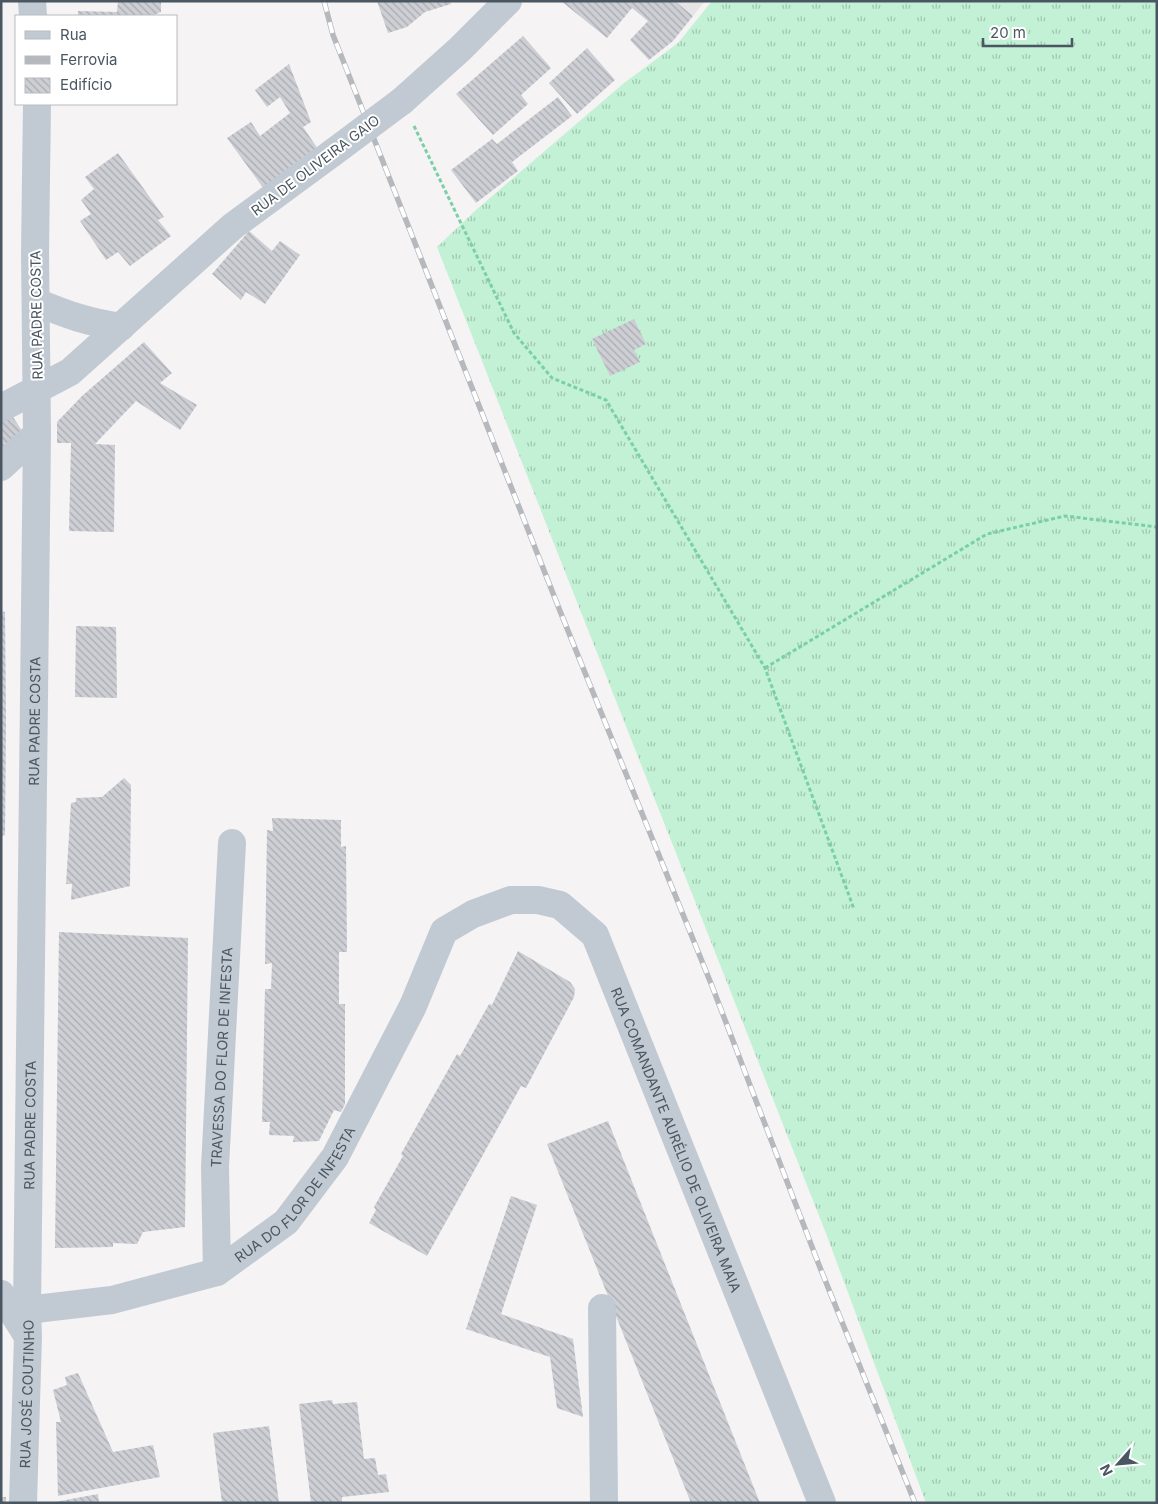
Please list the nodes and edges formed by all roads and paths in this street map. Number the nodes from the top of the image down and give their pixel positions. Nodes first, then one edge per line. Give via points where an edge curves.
1 (32, 1) edge
2 (508, 1) edge
3 (33, 15) edge
4 (402, 101) junction
5 (38, 105) edge
6 (36, 302) junction
7 (121, 327) junction
8 (37, 390) junction
9 (1, 408) edge
10 (37, 434) junction
11 (1, 467) edge
12 (1157, 527) edge
13 (765, 668) junction
14 (232, 842) dead end
15 (854, 909) dead end
16 (444, 931) joint
17 (217, 1272) junction
18 (1, 1294) edge
19 (602, 1308) dead end
20 (27, 1323) junction
21 (23, 1503) edge
22 (604, 1503) edge
23 (822, 1503) edge

1 - 3 street
2 - 4 street, RUA DE OLIVEIRA GAIO
4 - 7 street, RUA DE OLIVEIRA GAIO, bridge via 233,226
4 - 13 path via 514,334 552,378 606,400
5 - 6 street, RUA PADRE COSTA
6 - 7 street via 71,317
6 - 8 street, RUA PADRE COSTA
7 - 8 street, RUA DE OLIVEIRA GAIO via 70,372
8 - 9 street, RUA DE OLIVEIRA GAIO
8 - 10 street, RUA PADRE COSTA
10 - 11 street
10 - 20 street, RUA PADRE COSTA
12 - 13 path via 1065,516 987,534
13 - 15 path
14 - 17 street, TRAVESSA DO FLOR DE INFESTA via 215,1167
16 - 17 street, RUA DO FLOR DE INFESTA via 413,1006 335,1157 286,1222
16 - 23 street, RUA COMANDANTE AURÉLIO DE OLIVEIRA MAIA via 472,914 512,900 538,900 560,905 595,935
17 - 20 street, RUA DO FLOR DE INFESTA
18 - 20 street, RUA JOSÉ COUTINHO
19 - 22 street
20 - 21 street, RUA JOSÉ COUTINHO

